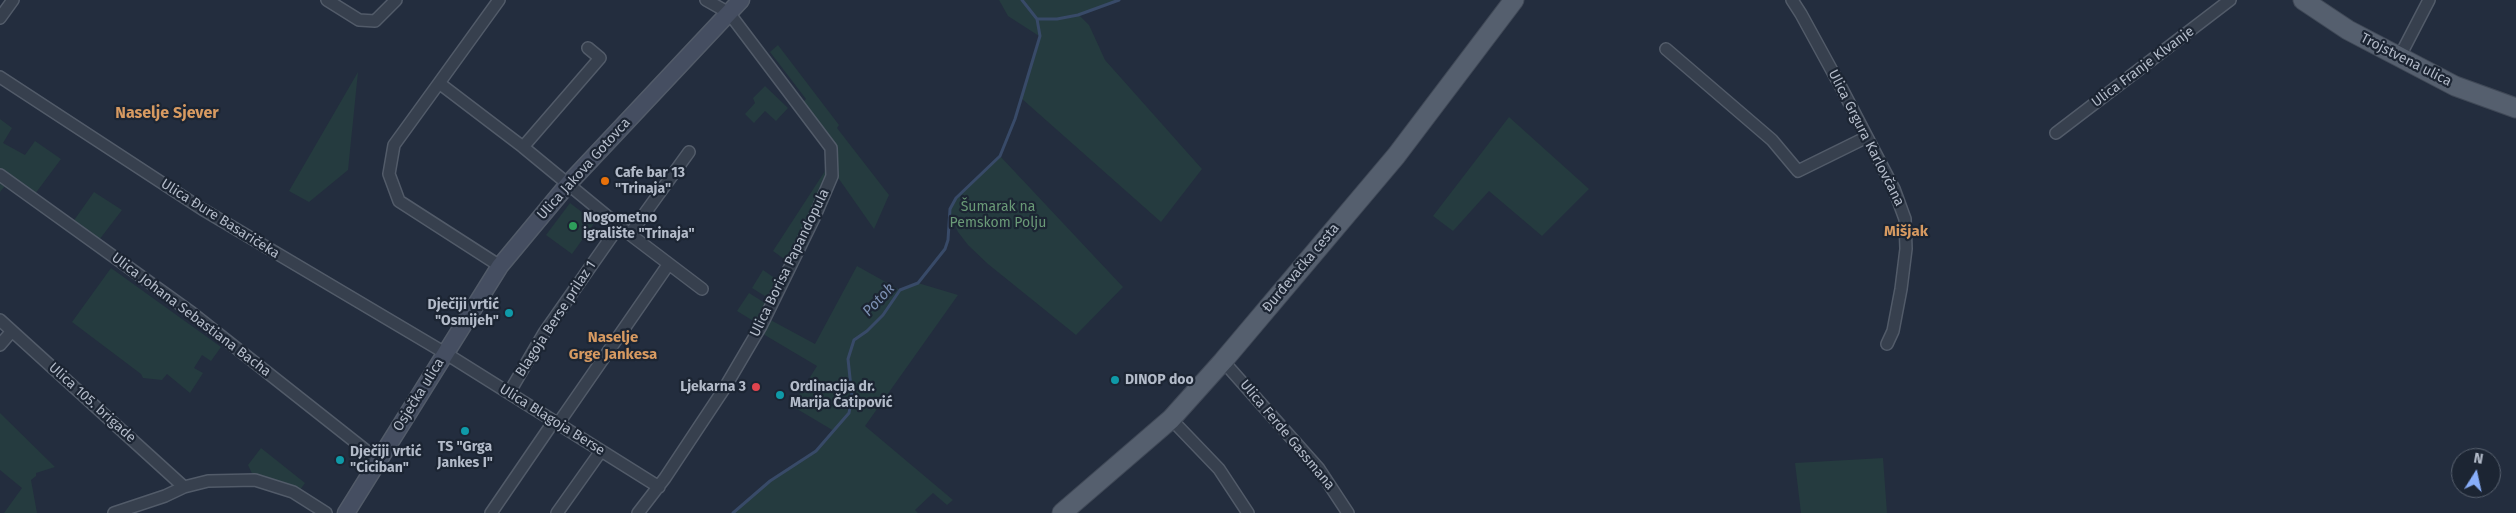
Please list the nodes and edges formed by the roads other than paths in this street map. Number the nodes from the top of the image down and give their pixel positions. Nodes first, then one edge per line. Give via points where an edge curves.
1 (13, 0) edge
2 (327, 0) edge
3 (396, 0) edge
4 (499, 0) edge
5 (706, 0) edge
6 (740, 0) edge
7 (1514, 0) edge
8 (1792, 0) edge
9 (2230, 0) edge
10 (2303, 0) edge
11 (2429, 0) edge
12 (729, 13) junction
13 (0, 18) edge
14 (588, 48) dead end
15 (1666, 49) dead end
16 (2400, 56) junction
17 (0, 77) edge
18 (439, 83) junction
19 (2516, 108) edge
20 (2056, 133) dead end
21 (1867, 137) junction
22 (523, 147) junction
23 (689, 152) dead end
24 (0, 175) edge
25 (569, 183) junction
26 (619, 226) junction
27 (630, 234) junction
28 (668, 265) junction
29 (500, 266) junction
30 (702, 289) dead end
31 (0, 320) edge
32 (12, 331) junction
33 (1887, 344) dead end
34 (0, 345) edge
35 (445, 353) junction
36 (1223, 360) junction
37 (509, 393) junction
38 (1171, 419) junction
39 (556, 422) junction
40 (601, 451) junction
41 (378, 460) junction
42 (184, 487) junction
43 (659, 487) junction
44 (114, 513) edge
45 (326, 513) edge
46 (346, 513) edge
47 (491, 513) edge
48 (557, 513) edge
49 (638, 513) edge
50 (1062, 513) edge
51 (1248, 513) edge
52 (1348, 513) edge

1 - 13 street
2 - 3 street via 359,20 374,20
4 - 18 street
5 - 12 street
6 - 12 street, Ulica Jakova Gotovca
7 - 36 main road, Đurđevačka cesta via 1396,156
8 - 21 street, Ulica Grgura Karlovčana
9 - 20 street, Ulica Franje Klvanje
10 - 16 main road, Trojstvena ulica via 2348,30
11 - 16 street
12 - 25 street, Ulica Jakova Gotovca
12 - 43 street, Ulica Borisa Papandopula via 831,148 832,176 761,326 712,409
14 - 22 street via 600,58
15 - 21 street via 1772,140 1798,171
16 - 19 main road, Trojstvena ulica via 2455,86
17 - 35 street, Ulica Đure Basaričeka via 202,209
18 - 22 street
18 - 29 street via 394,145 389,174 399,201
21 - 33 street, Ulica Grgura Karlovčana via 1906,219 1901,290
22 - 25 street
23 - 27 street
24 - 41 street, Ulica Johana Sebastiana Bacha via 192,313
25 - 26 street
25 - 29 street, Ulica Jakova Gotovca
26 - 27 street
26 - 37 street, Blagoja Berse prilaz 1 via 544,333
27 - 28 street
28 - 30 street
28 - 39 street
29 - 35 street, Ulica Jakova Gotovca
31 - 32 street, Ulica 105. brigade
32 - 34 street
32 - 42 street, Ulica 105. brigade
35 - 37 street, Ulica Blagoja Berse
35 - 41 street, Osječka ulica
36 - 38 main road, Đurđevačka cesta
36 - 52 street, Ulica Ferde Gassmana via 1319,469
37 - 39 street, Ulica Blagoja Berse
38 - 50 main road, Đurđevačka cesta
38 - 51 street via 1219,469
39 - 40 street, Ulica Blagoja Berse
39 - 47 street
40 - 43 street, Ulica Blagoja Berse
40 - 48 street
41 - 46 street, Osječka ulica
42 - 44 street
42 - 45 street via 208,481 255,480 294,492
43 - 49 street, Ulica Borisa Papandopula

